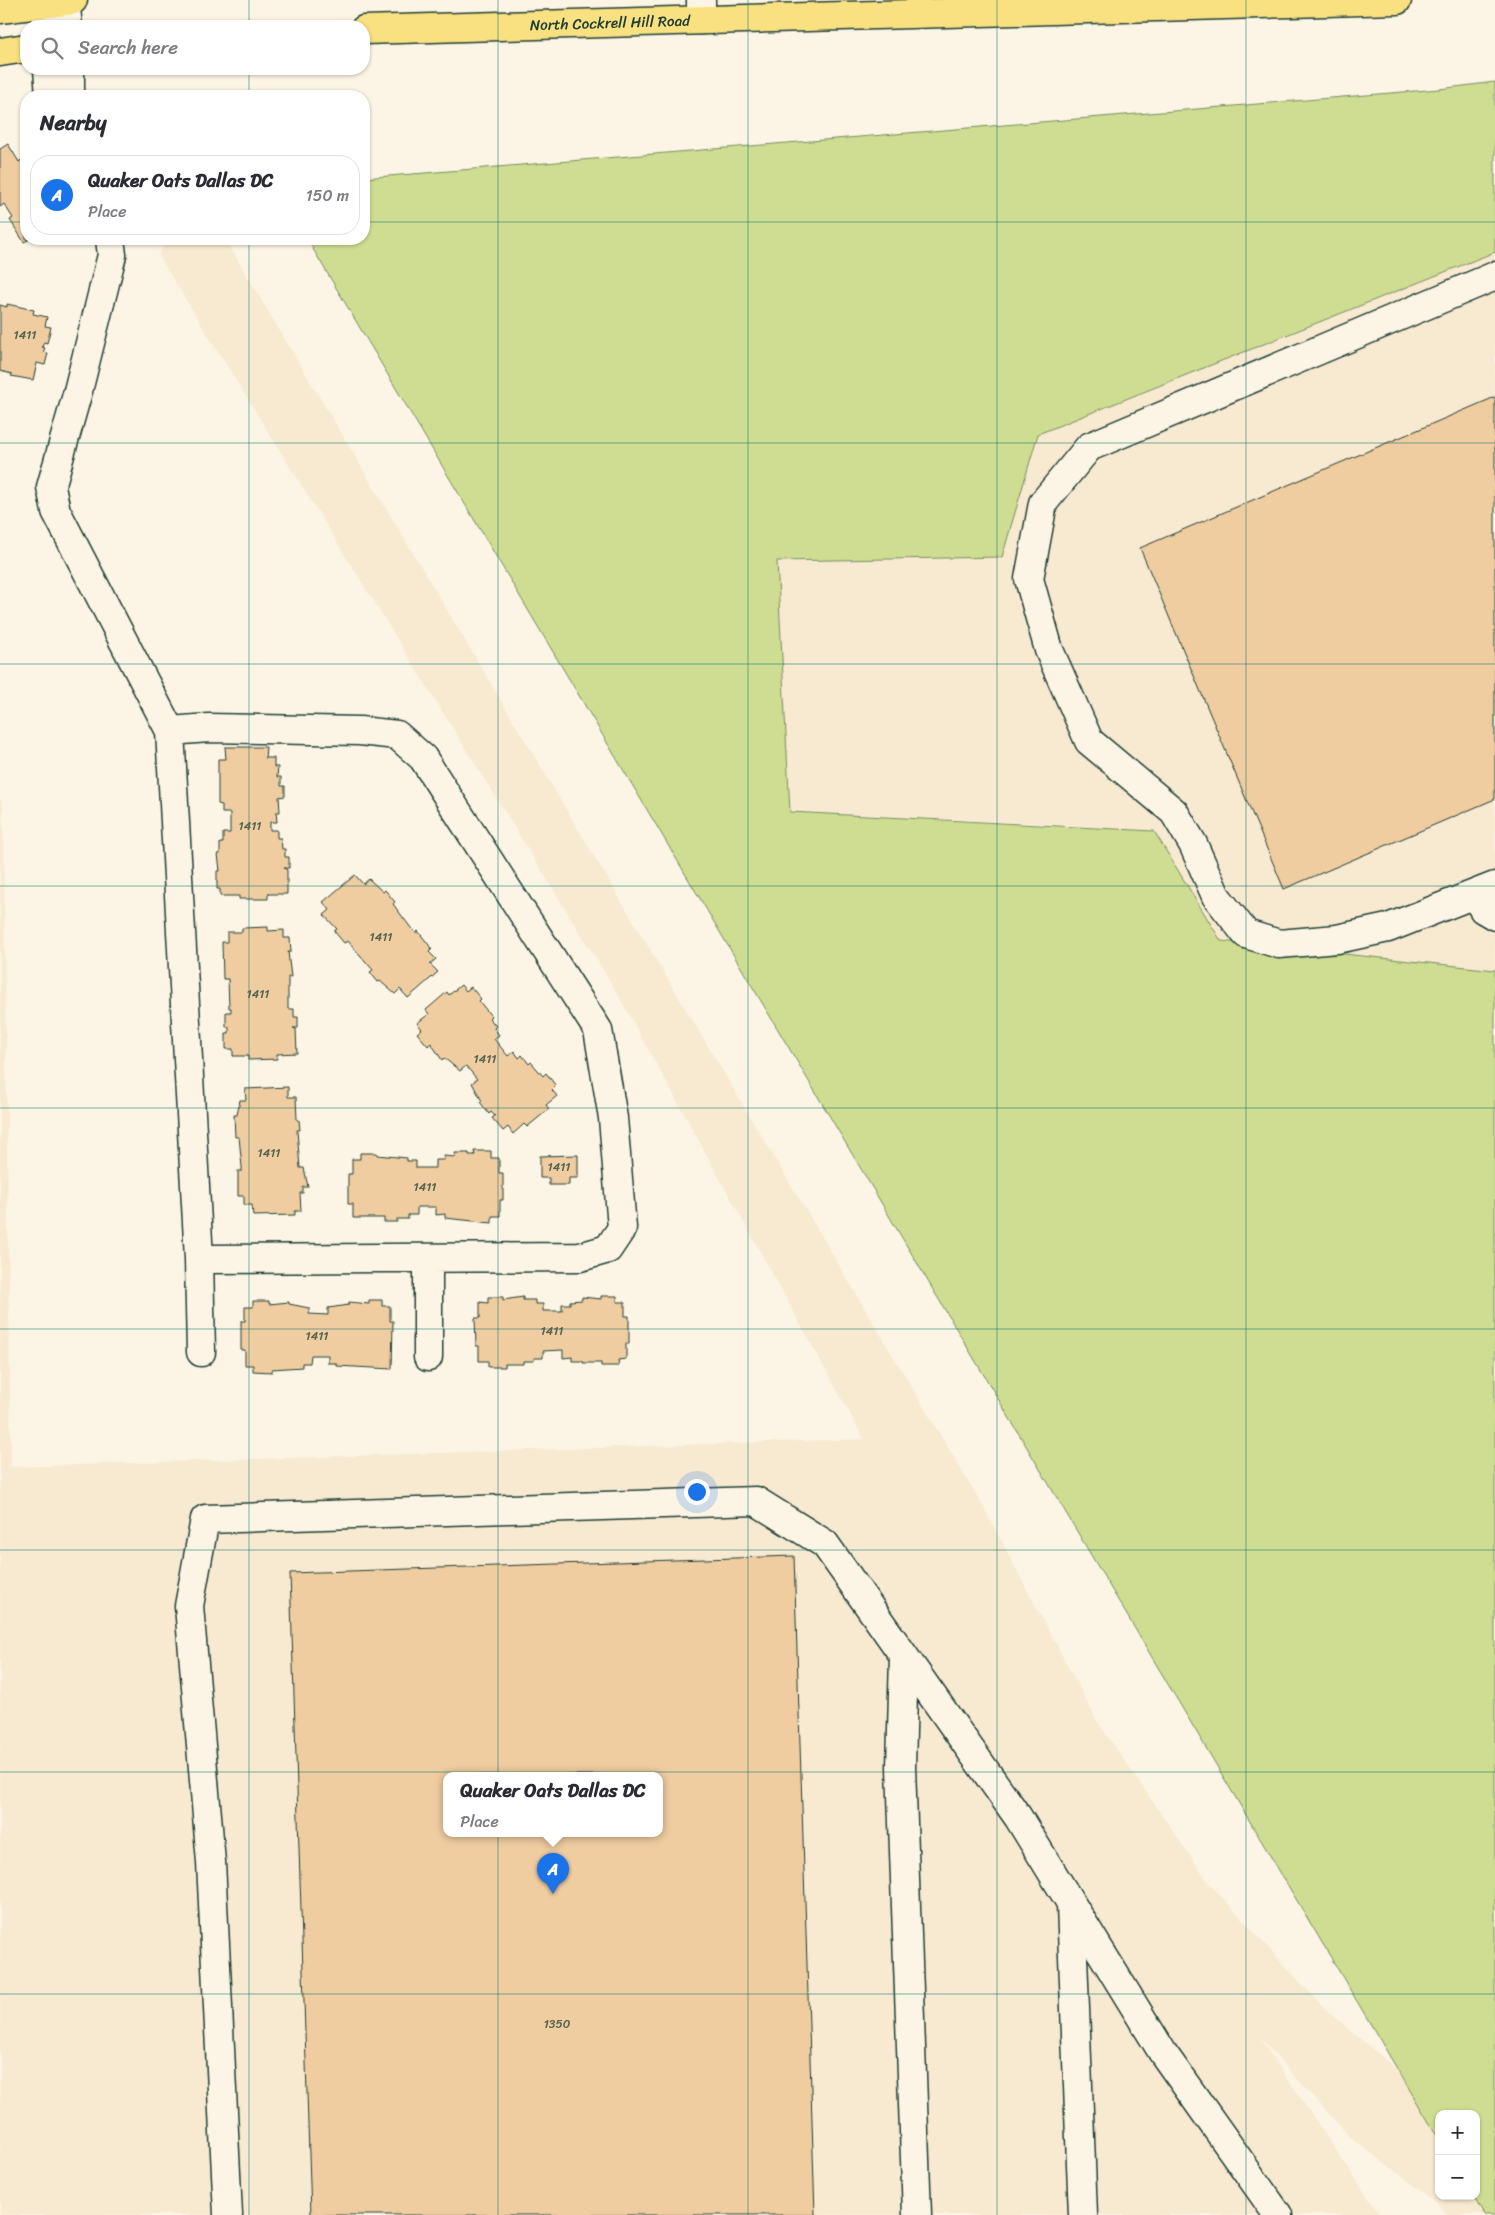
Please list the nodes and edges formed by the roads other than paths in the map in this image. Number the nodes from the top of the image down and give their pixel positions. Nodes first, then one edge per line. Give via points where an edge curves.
1 (1397, 0) edge
2 (0, 9) edge
3 (701, 10) edge
4 (59, 11) edge
5 (370, 30) edge
6 (20, 49) edge
7 (0, 52) edge
8 (48, 75) edge
9 (70, 75) edge
10 (50, 90) edge
11 (70, 90) edge
12 (111, 245) edge
13 (1495, 276) edge
14 (170, 731) junction
15 (1485, 890) edge
16 (1495, 916) edge
17 (428, 1258) junction
18 (199, 1260) junction
19 (201, 1352) dead end
20 (428, 1357) dead end
21 (904, 1656) junction
22 (1071, 1904) junction
23 (228, 2215) edge
24 (917, 2215) edge
25 (1083, 2215) edge
26 (1278, 2215) edge

1 - 3 main road, North Cockrell Hill Road
2 - 4 main road
3 - 5 main road, North Cockrell Hill Road
6 - 7 main road
8 - 10 lane
9 - 11 lane
12 - 14 lane via 112,255 50,487 56,511
13 - 15 lane via 1089,447 1043,503 1029,580 1049,650 1089,741 1174,812 1193,844 1216,896 1246,934 1279,944 1337,939 1388,928
14 - 17 lane via 209,728 360,731 397,735 423,758 598,1030 613,1118 622,1228 608,1249 580,1257
14 - 18 lane
15 - 16 lane via 1483,909
17 - 18 lane
17 - 20 lane
18 - 19 lane
21 - 22 lane via 1018,1817
21 - 23 lane via 825,1544 756,1501 205,1519 189,1606 211,1862
21 - 24 lane via 901,1768
22 - 25 lane
22 - 26 lane via 1164,2053

